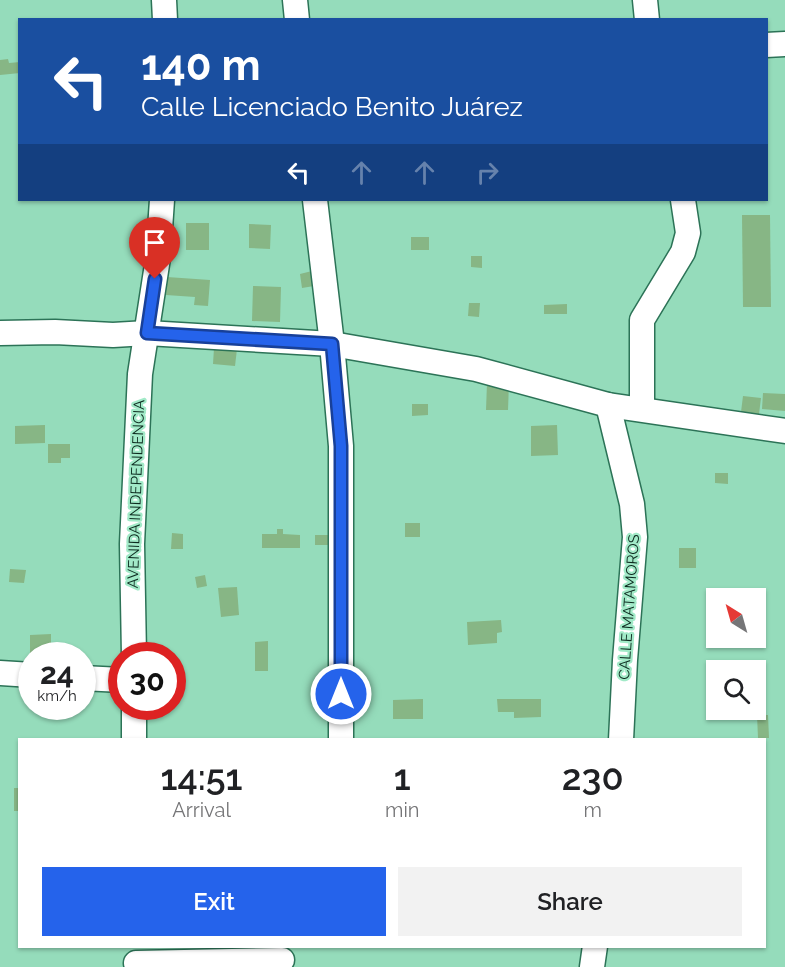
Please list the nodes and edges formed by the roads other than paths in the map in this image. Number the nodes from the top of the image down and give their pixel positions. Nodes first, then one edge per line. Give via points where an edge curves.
1 (165, 0) edge
2 (295, 0) edge
3 (645, 0) edge
4 (165, 18) edge
5 (297, 18) edge
6 (647, 18) edge
7 (785, 44) edge
8 (768, 45) edge
9 (162, 201) edge
10 (315, 201) edge
11 (683, 201) edge
12 (153, 298) junction
13 (55, 332) junction
14 (0, 333) edge
15 (147, 333) junction
16 (332, 344) junction
17 (608, 405) junction
18 (642, 409) junction
19 (785, 431) edge
20 (134, 642) edge
21 (0, 673) edge
22 (18, 674) edge
23 (134, 720) edge
24 (134, 738) edge
25 (341, 738) edge
26 (621, 738) edge
27 (596, 948) edge
28 (285, 958) edge
29 (136, 959) edge
30 (592, 967) edge

1 - 4 street
2 - 5 street
3 - 6 street
7 - 8 street
9 - 12 street, AVENIDA INDEPENDENCIA
10 - 16 street
11 - 18 street via 688,232 682,252 642,320
12 - 13 street via 130,317 101,326
12 - 15 street, AVENIDA INDEPENDENCIA
13 - 14 street
13 - 15 street
15 - 16 street
15 - 20 street, AVENIDA INDEPENDENCIA via 140,374 132,544
16 - 17 street via 476,369
16 - 25 street via 341,446
17 - 18 street
17 - 26 street, CALLE MATAMOROS via 632,504 635,537
18 - 19 street
21 - 22 street
23 - 24 street
27 - 30 street
28 - 29 street

